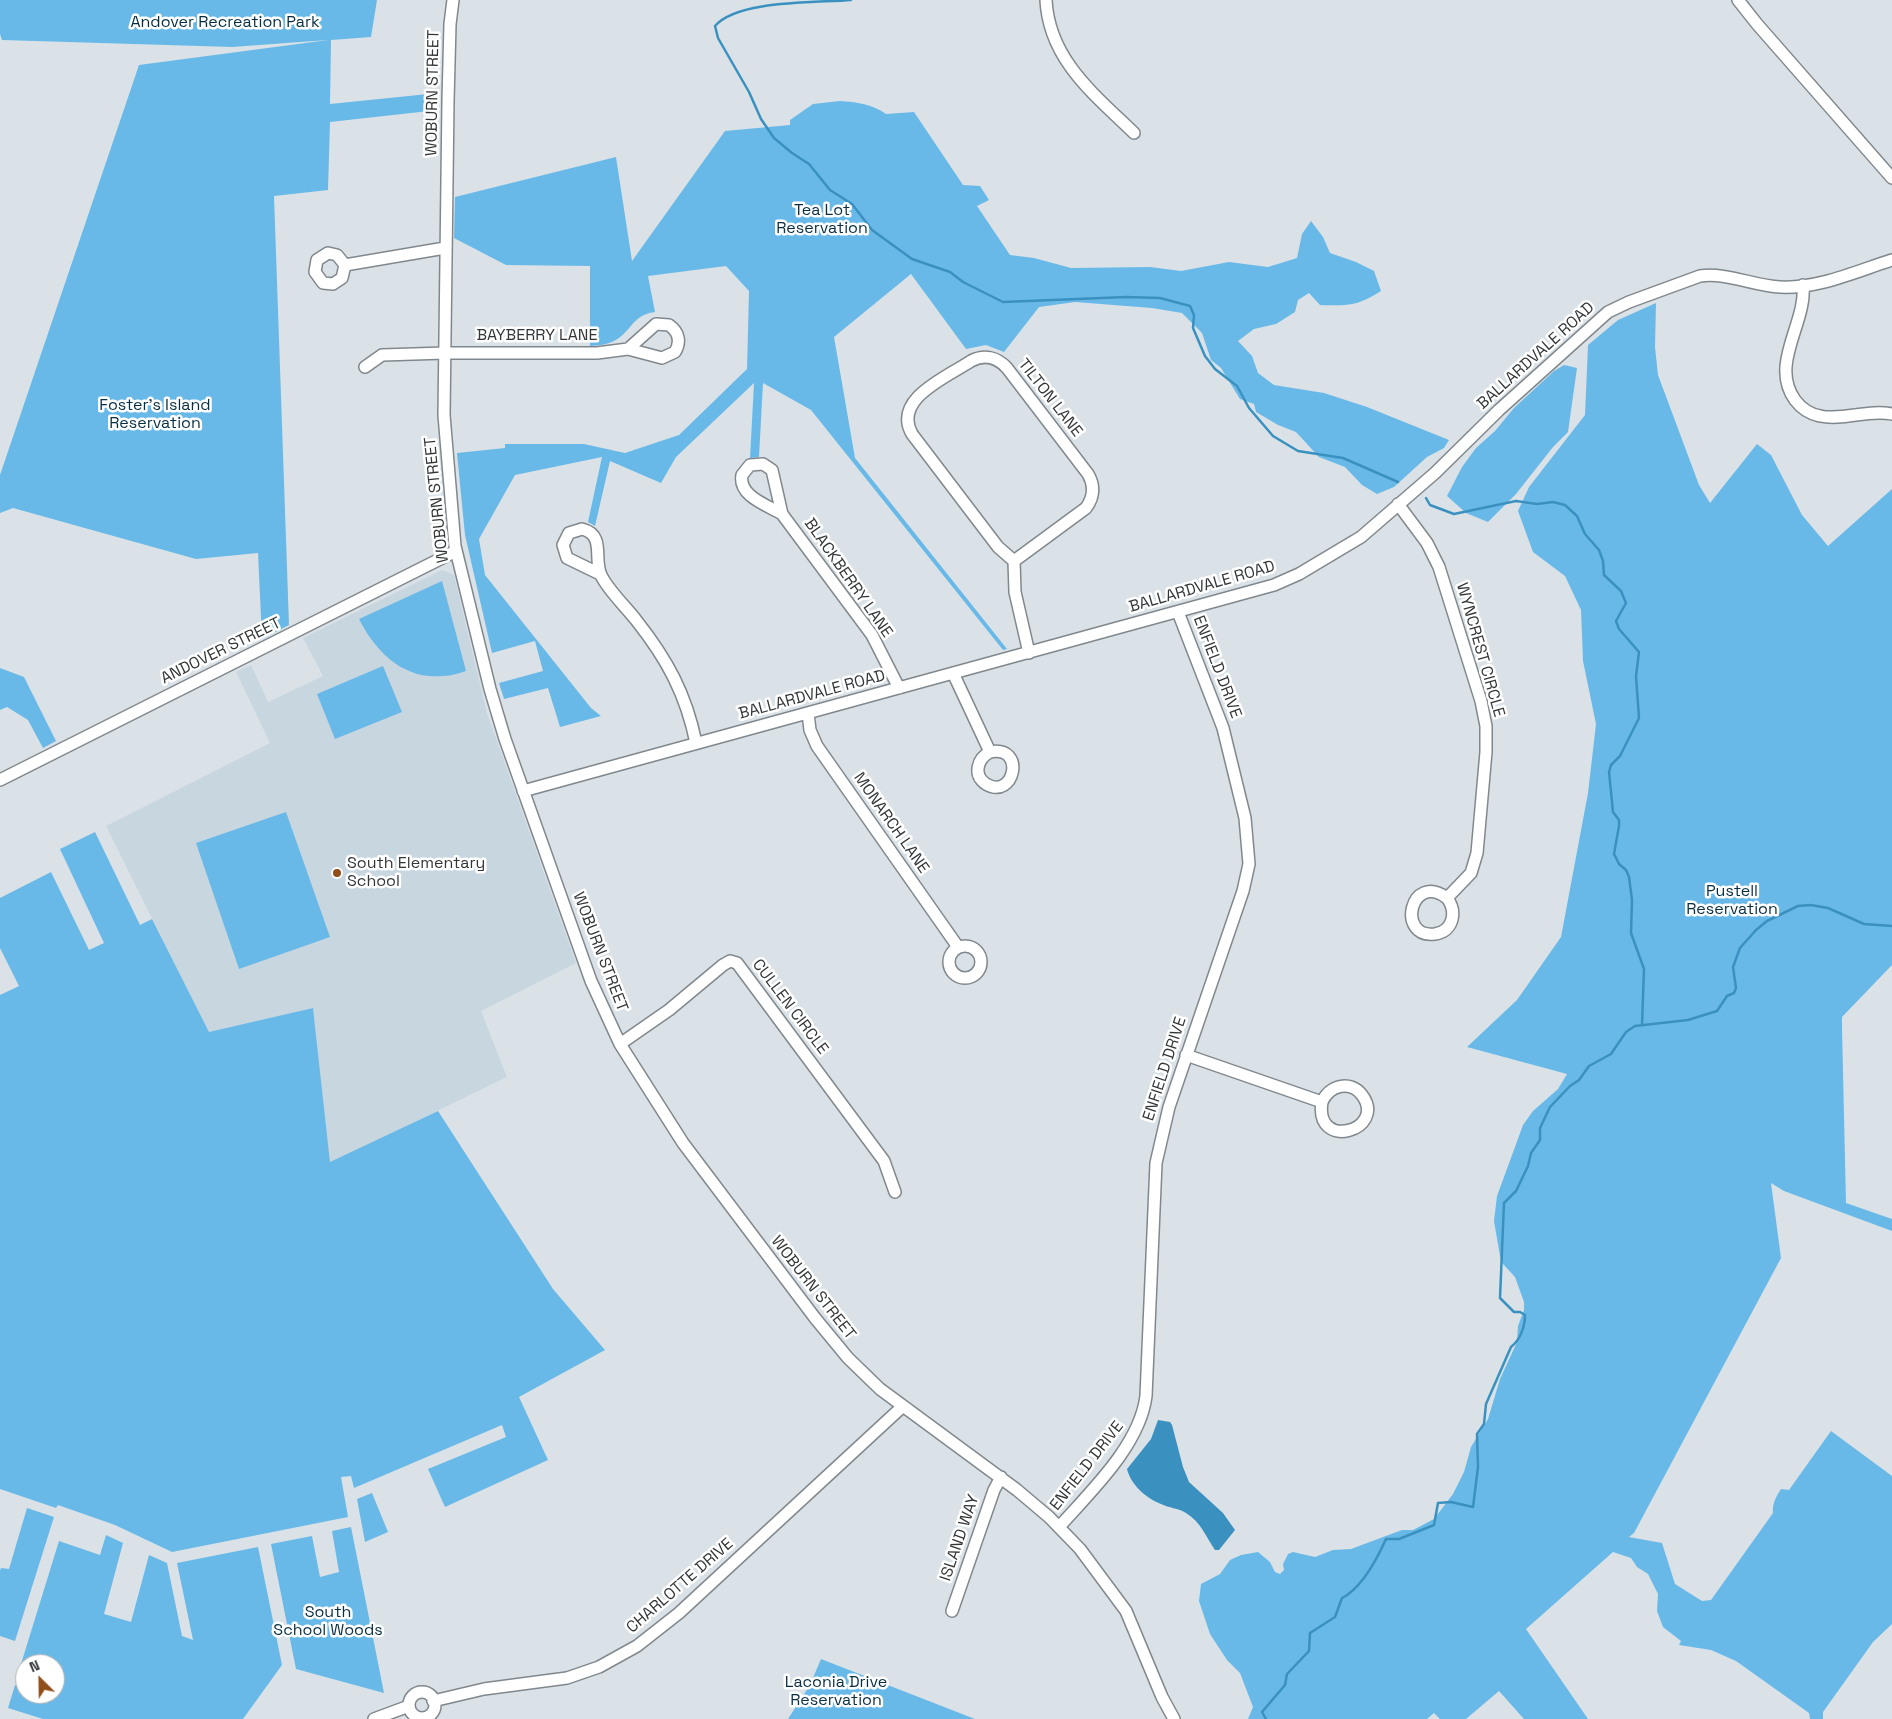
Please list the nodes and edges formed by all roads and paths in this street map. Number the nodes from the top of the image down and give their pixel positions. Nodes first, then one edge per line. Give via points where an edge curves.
1 (454, 0) edge
2 (1046, 0) edge
3 (1738, 0) edge
4 (1134, 133) dead end
5 (1892, 178) edge
6 (445, 248) junction
7 (1892, 260) edge
8 (345, 265) dead end
9 (1803, 286) junction
10 (628, 349) dead end
11 (445, 353) junction
12 (366, 367) dead end
13 (1892, 414) edge
14 (1398, 504) junction
15 (782, 514) junction
16 (456, 551) junction
17 (1014, 561) junction
18 (600, 574) dead end
19 (1178, 612) junction
20 (1029, 653) junction
21 (953, 673) junction
22 (899, 688) junction
23 (808, 713) junction
24 (696, 743) junction
25 (990, 752) dead end
26 (0, 780) edge
27 (523, 791) junction
28 (1447, 898) dead end
29 (958, 947) dead end
30 (620, 1044) junction
31 (1186, 1055) junction
32 (1322, 1102) junction
33 (895, 1192) dead end
34 (902, 1406) junction
35 (1000, 1477) junction
36 (1059, 1527) junction
37 (952, 1611) dead end
38 (434, 1701) junction
39 (409, 1706) junction
40 (374, 1719) edge
41 (1174, 1719) edge

1 - 6 street, WOBURN STREET via 450,24
2 - 4 street via 1050,30 1063,58 1086,86
3 - 5 street
6 - 8 street
6 - 11 street, WOBURN STREET
7 - 9 street, BALLARDVALE ROAD
9 - 13 street via 1804,301 1786,363 1787,382 1793,398 1805,410 1821,417
9 - 14 street, BALLARDVALE ROAD via 1759,285 1706,275 1617,307 1593,324
10 - 11 street, BAYBERRY LANE via 597,353
11 - 12 street, BAYBERRY LANE via 382,355
11 - 16 street, WOBURN STREET via 444,415
14 - 19 street, BALLARDVALE ROAD via 1361,537 1299,574 1254,591
14 - 28 street, WYNCREST CIRCLE via 1427,543 1439,567 1486,726 1477,853 1471,873
15 - 15 street, BLACKBERRY LANE via 772,470 760,463 747,467 741,479 745,491
15 - 22 street, BLACKBERRY LANE via 872,635
16 - 26 street, ANDOVER STREET
16 - 27 street, WOBURN STREET via 490,689
17 - 17 street, TILTON LANE via 998,548 907,424 907,413 915,398 981,357 998,360 1007,368 1093,485 1092,497 1086,508
17 - 20 street via 1015,592
18 - 24 street via 649,636 668,666 688,707
19 - 20 street, BALLARDVALE ROAD
19 - 31 street, ENFIELD DRIVE via 1223,728 1245,818 1249,853 1243,891
20 - 21 street, BALLARDVALE ROAD
21 - 22 street, BALLARDVALE ROAD
21 - 25 street
22 - 23 street, BALLARDVALE ROAD
23 - 24 street, BALLARDVALE ROAD
23 - 29 street, MONARCH LANE via 810,730 817,746
24 - 27 street, BALLARDVALE ROAD
27 - 30 street, WOBURN STREET via 591,981
30 - 33 street, CULLEN CIRCLE via 669,1010 717,969 730,961 737,963 884,1161
30 - 34 street, WOBURN STREET via 698,1163 815,1318 856,1366
31 - 32 street
31 - 36 street, ENFIELD DRIVE via 1162,1131 1154,1177 1146,1396 1142,1414 1129,1443
32 - 32 street via 1322,1117 1331,1129 1338,1132 1359,1126 1366,1114 1360,1092 1346,1086 1331,1090
34 - 35 street, WOBURN STREET
34 - 38 street, CHARLOTTE DRIVE via 679,1612 637,1646 599,1667 568,1678 484,1689
35 - 36 street, WOBURN STREET
35 - 37 street, ISLAND WAY
36 - 41 street, WOBURN STREET via 1095,1568 1126,1611
38 - 39 street, CHARLOTTE DRIVE via 429,1695 420,1693 411,1698
38 - 39 street via 433,1711 426,1718 414,1716
39 - 40 street, CHARLOTTE DRIVE

